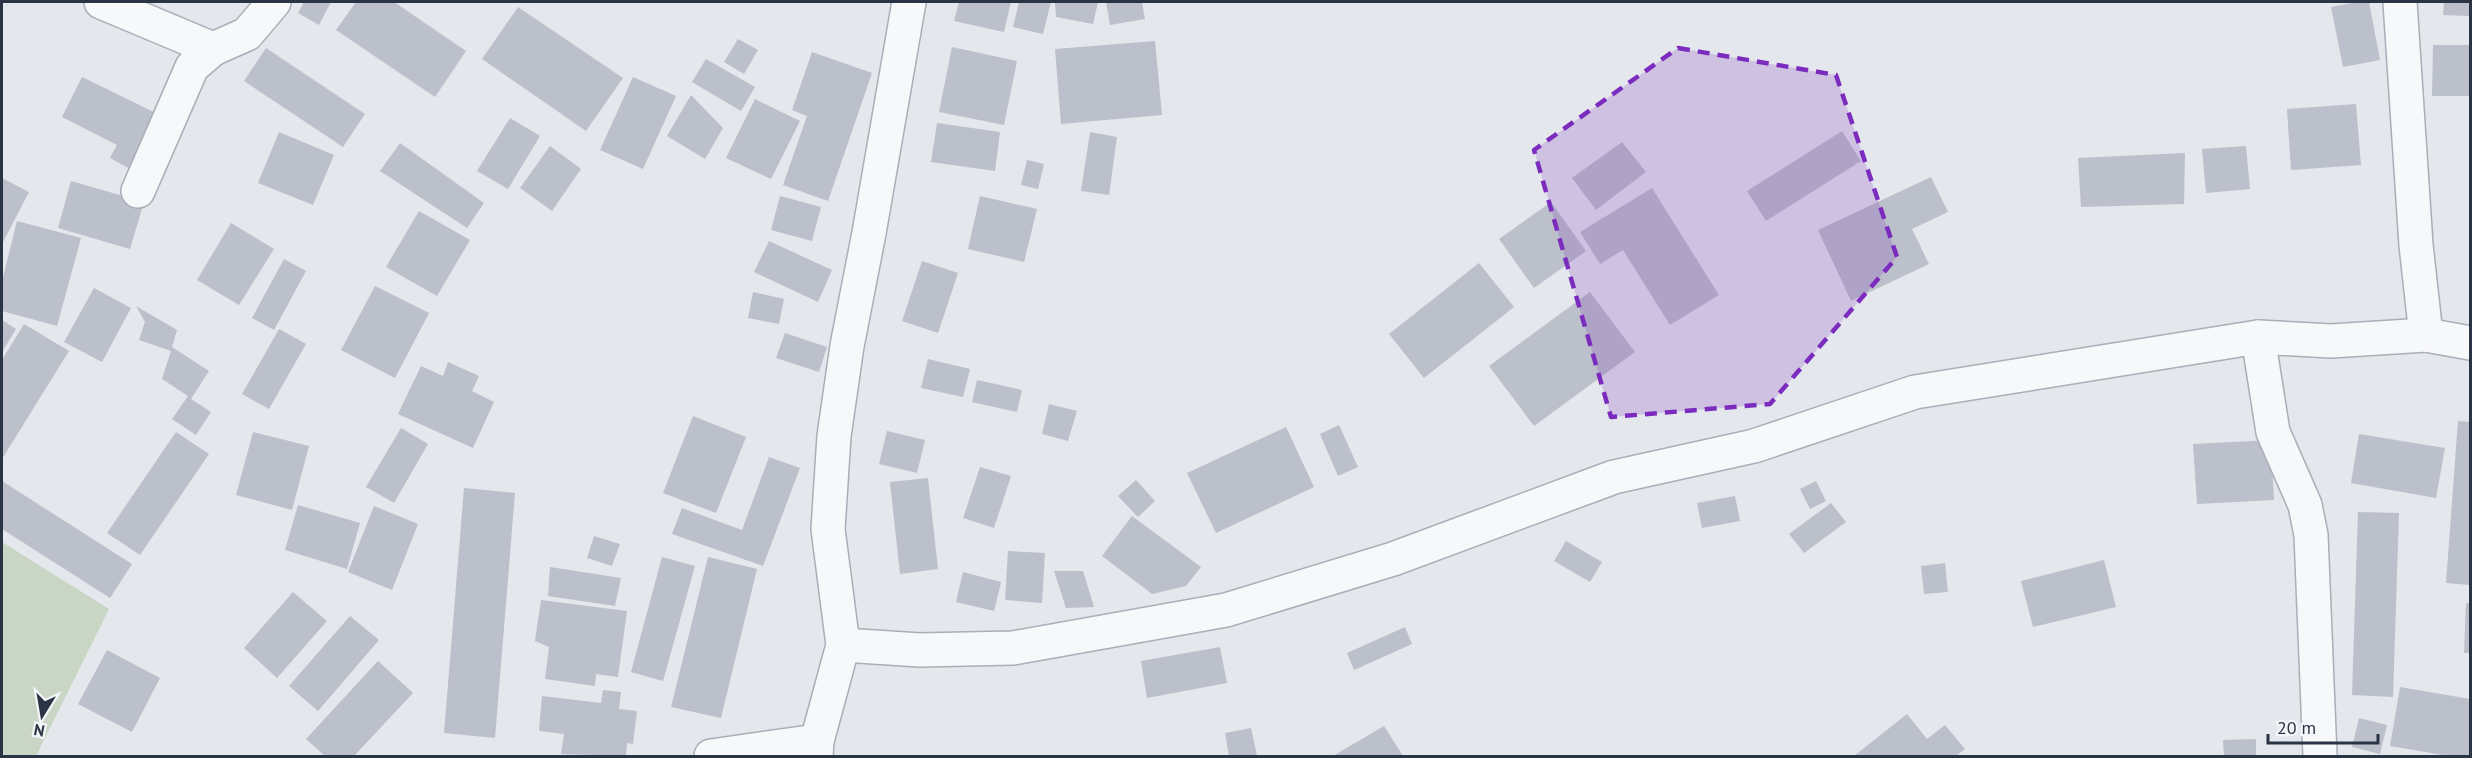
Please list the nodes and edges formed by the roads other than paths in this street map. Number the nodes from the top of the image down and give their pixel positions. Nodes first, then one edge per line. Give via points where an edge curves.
1 (101, 2) edge
2 (274, 2) edge
3 (909, 2) edge
4 (2400, 2) edge
5 (213, 49) junction
6 (138, 191) dead end
7 (2426, 335) junction
8 (2258, 337) junction
9 (2470, 343) edge
10 (843, 645) junction
11 (817, 749) edge
12 (711, 756) edge
13 (2320, 756) edge

1 - 5 street
2 - 5 street via 247,34
3 - 10 street via 834,436 828,529
4 - 7 street
5 - 6 street via 192,67
7 - 8 street via 2331,341
7 - 9 street
8 - 10 street via 1916,392 1754,446 1614,477 1393,559 1226,610 1012,648 920,650
8 - 13 street via 2272,432 2305,505 2311,535
10 - 11 street
11 - 12 street

